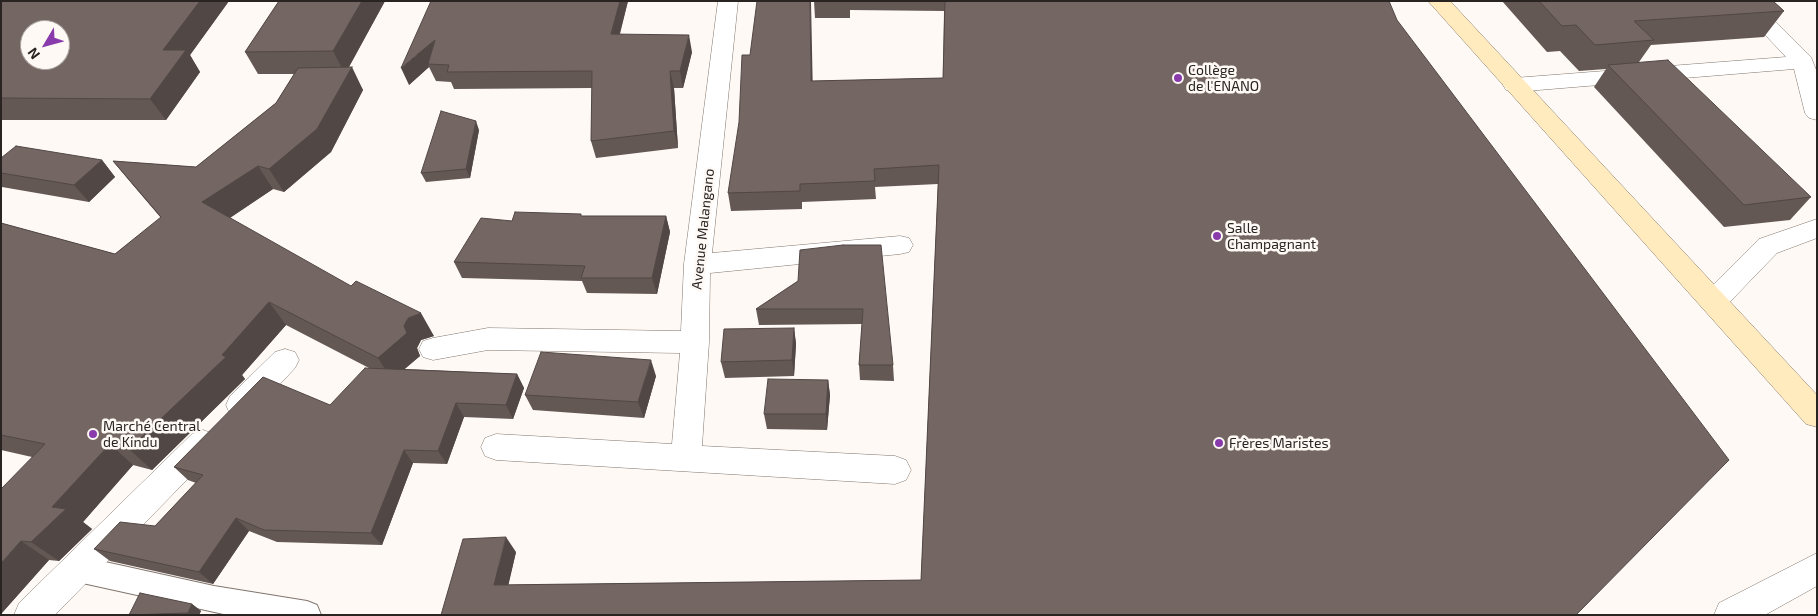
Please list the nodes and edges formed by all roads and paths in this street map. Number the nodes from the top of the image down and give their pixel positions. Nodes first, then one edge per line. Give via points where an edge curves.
1 (728, 1) edge
2 (1438, 1) edge
3 (1743, 1) edge
4 (1803, 62) junction
5 (1514, 85) junction
6 (1817, 113) edge
7 (1817, 228) edge
8 (900, 246) dead end
9 (697, 264) junction
10 (1713, 302) junction
11 (694, 342) junction
12 (433, 349) dead end
13 (285, 360) dead end
14 (1817, 415) edge
15 (496, 447) dead end
16 (686, 458) junction
17 (895, 470) dead end
18 (1817, 568) edge
19 (78, 569) junction
20 (31, 615) edge
21 (307, 615) edge
22 (1731, 615) edge

1 - 9 street, Avenue Malangano
2 - 5 street
3 - 4 street
4 - 5 street
4 - 6 street
5 - 10 street
7 - 10 street via 1768,246
8 - 9 street
9 - 11 street, Avenue Malangano
10 - 14 street
11 - 12 street via 488,339
11 - 16 street, Avenue Malangano
13 - 19 street
15 - 16 street
16 - 17 street
18 - 22 street
19 - 20 street
19 - 21 lane

